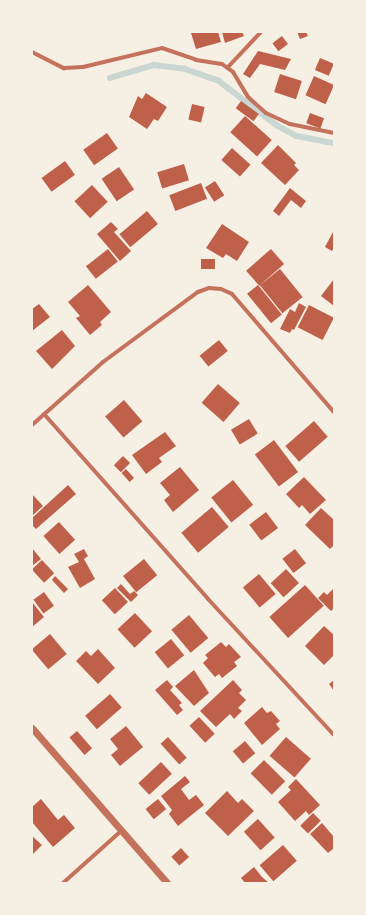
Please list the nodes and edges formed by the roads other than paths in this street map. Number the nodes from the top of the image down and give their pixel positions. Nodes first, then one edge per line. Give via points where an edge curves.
1 (261, 32) edge
2 (32, 52) edge
3 (228, 67) junction
4 (334, 133) edge
5 (334, 412) edge
6 (44, 414) junction
7 (32, 425) edge
8 (32, 728) edge
9 (334, 735) edge
10 (121, 831) junction
11 (63, 883) edge
12 (167, 883) edge

1 - 3 street
2 - 3 street via 64,68 83,68 162,48 196,60
3 - 4 street via 248,97 266,113 290,124
5 - 6 street via 232,294 221,288 209,288 198,292 103,362
6 - 7 street
6 - 9 street via 208,599
8 - 10 street
10 - 11 street
10 - 12 street

